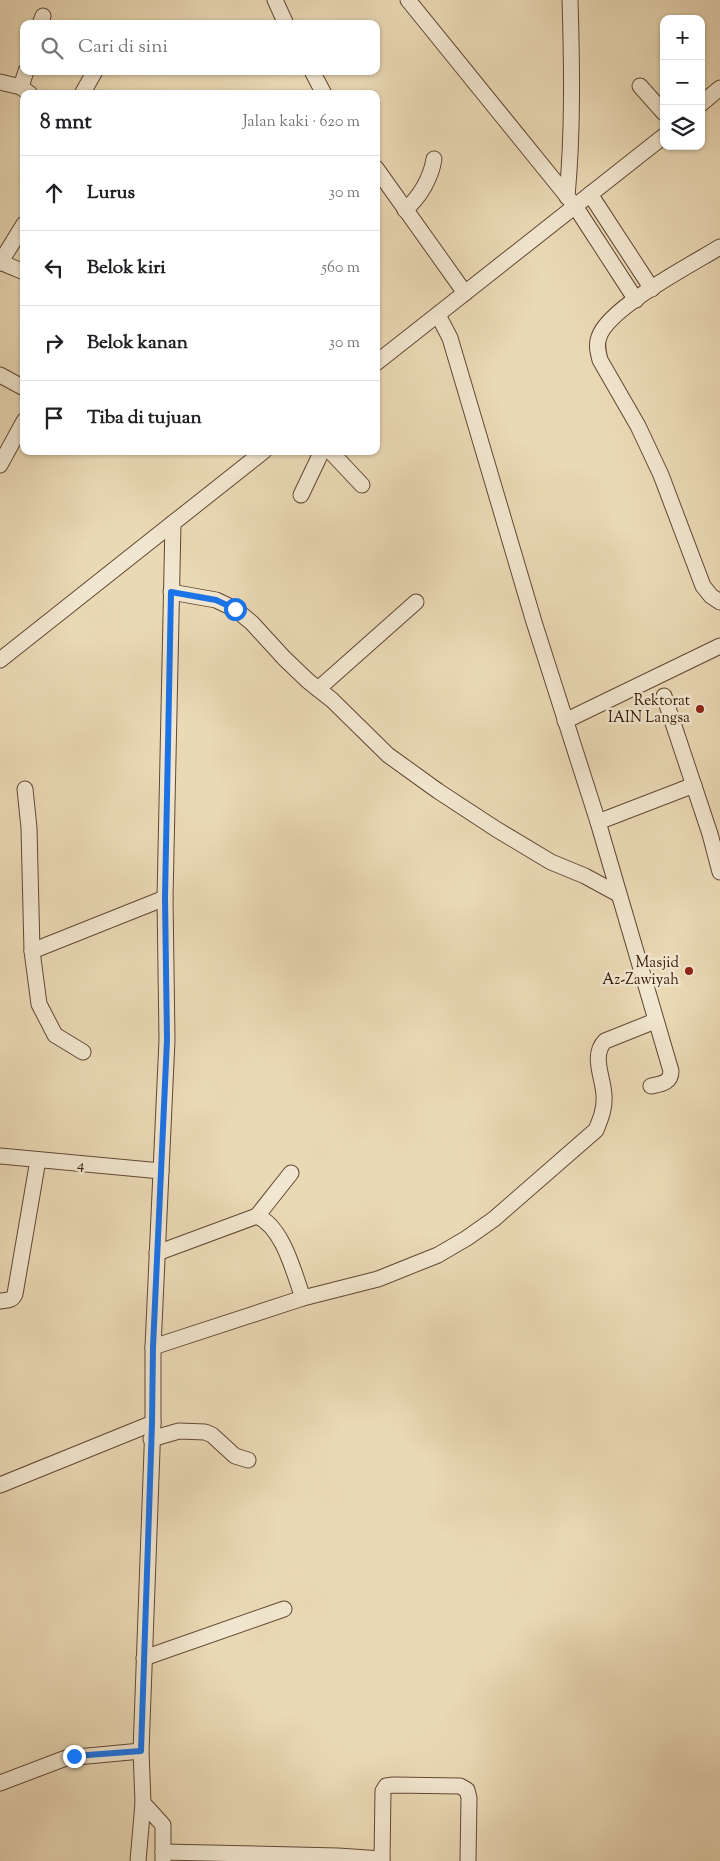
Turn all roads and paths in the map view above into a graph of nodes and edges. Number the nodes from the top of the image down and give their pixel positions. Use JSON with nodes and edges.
{"nodes":[{"id":1,"x":275,"y":0,"type":"edge"},
{"id":2,"x":408,"y":0,"type":"edge"},
{"id":3,"x":570,"y":0,"type":"edge"},
{"id":4,"x":284,"y":20,"type":"edge"},
{"id":5,"x":26,"y":75,"type":"edge"},
{"id":6,"x":93,"y":75,"type":"edge"},
{"id":7,"x":314,"y":75,"type":"edge"},
{"id":8,"x":0,"y":82,"type":"edge"},
{"id":9,"x":640,"y":86,"type":"dead end"},
{"id":10,"x":720,"y":88,"type":"edge"},
{"id":11,"x":25,"y":90,"type":"edge"},
{"id":12,"x":84,"y":90,"type":"edge"},
{"id":13,"x":322,"y":90,"type":"edge"},
{"id":14,"x":705,"y":101,"type":"edge"},
{"id":15,"x":660,"y":108,"type":"edge"},
{"id":16,"x":660,"y":139,"type":"edge"},
{"id":17,"x":434,"y":160,"type":"dead end"},
{"id":18,"x":380,"y":174,"type":"edge"},
{"id":19,"x":590,"y":194,"type":"junction"},
{"id":20,"x":571,"y":201,"type":"junction"},
{"id":21,"x":405,"y":210,"type":"junction"},
{"id":22,"x":20,"y":230,"type":"edge"},
{"id":23,"x":720,"y":247,"type":"edge"},
{"id":24,"x":0,"y":262,"type":"edge"},
{"id":25,"x":20,"y":270,"type":"edge"},
{"id":26,"x":652,"y":289,"type":"junction"},
{"id":27,"x":465,"y":293,"type":"junction"},
{"id":28,"x":636,"y":300,"type":"junction"},
{"id":29,"x":438,"y":315,"type":"junction"},
{"id":30,"x":380,"y":360,"type":"edge"},
{"id":31,"x":0,"y":375,"type":"edge"},
{"id":32,"x":20,"y":386,"type":"edge"},
{"id":33,"x":20,"y":428,"type":"edge"},
{"id":34,"x":259,"y":455,"type":"edge"},
{"id":35,"x":320,"y":455,"type":"edge"},
{"id":36,"x":334,"y":455,"type":"edge"},
{"id":37,"x":1,"y":462,"type":"edge"},
{"id":38,"x":362,"y":485,"type":"dead end"},
{"id":39,"x":301,"y":495,"type":"dead end"},
{"id":40,"x":173,"y":523,"type":"junction"},
{"id":41,"x":171,"y":592,"type":"junction"},
{"id":42,"x":416,"y":602,"type":"dead end"},
{"id":43,"x":720,"y":602,"type":"edge"},
{"id":44,"x":720,"y":646,"type":"edge"},
{"id":45,"x":0,"y":659,"type":"edge"},
{"id":46,"x":318,"y":689,"type":"junction"},
{"id":47,"x":664,"y":696,"type":"dead end"},
{"id":48,"x":565,"y":721,"type":"junction"},
{"id":49,"x":694,"y":785,"type":"junction"},
{"id":50,"x":25,"y":789,"type":"dead end"},
{"id":51,"x":598,"y":822,"type":"junction"},
{"id":52,"x":715,"y":833,"type":"edge"},
{"id":53,"x":720,"y":872,"type":"edge"},
{"id":54,"x":618,"y":894,"type":"junction"},
{"id":55,"x":165,"y":898,"type":"junction"},
{"id":56,"x":32,"y":951,"type":"junction"},
{"id":57,"x":655,"y":1021,"type":"junction"},
{"id":58,"x":83,"y":1052,"type":"dead end"},
{"id":59,"x":651,"y":1086,"type":"dead end"},
{"id":60,"x":0,"y":1156,"type":"edge"},
{"id":61,"x":38,"y":1160,"type":"junction"},
{"id":62,"x":161,"y":1171,"type":"junction"},
{"id":63,"x":291,"y":1173,"type":"dead end"},
{"id":64,"x":257,"y":1216,"type":"junction"},
{"id":65,"x":158,"y":1253,"type":"junction"},
{"id":66,"x":303,"y":1298,"type":"junction"},
{"id":67,"x":0,"y":1301,"type":"edge"},
{"id":68,"x":153,"y":1347,"type":"junction"},
{"id":69,"x":152,"y":1423,"type":"junction"},
{"id":70,"x":151,"y":1439,"type":"junction"},
{"id":71,"x":248,"y":1460,"type":"dead end"},
{"id":72,"x":0,"y":1485,"type":"edge"},
{"id":73,"x":284,"y":1609,"type":"dead end"},
{"id":74,"x":144,"y":1658,"type":"junction"},
{"id":75,"x":141,"y":1751,"type":"junction"},
{"id":76,"x":0,"y":1783,"type":"edge"},
{"id":77,"x":143,"y":1803,"type":"junction"},
{"id":78,"x":163,"y":1856,"type":"edge"},
{"id":79,"x":280,"y":1858,"type":"edge"},
{"id":80,"x":382,"y":1860,"type":"edge"},
{"id":81,"x":138,"y":1861,"type":"edge"},
{"id":82,"x":468,"y":1861,"type":"edge"}],
"edges":[{"from":1,"to":4,"type":"street"},
{"from":2,"to":20,"type":"street"},
{"from":3,"to":20,"type":"street"},
{"from":5,"to":11,"type":"street"},
{"from":6,"to":12,"type":"street"},
{"from":7,"to":13,"type":"street"},
{"from":8,"to":11,"type":"street"},
{"from":9,"to":15,"type":"street"},
{"from":10,"to":14,"type":"street"},
{"from":16,"to":19,"type":"street"},
{"from":17,"to":21,"type":"street"},
{"from":18,"to":21,"type":"street"},
{"from":19,"to":20,"type":"street"},
{"from":19,"to":26,"type":"street"},
{"from":20,"to":27,"type":"street"},
{"from":20,"to":28,"type":"street"},
{"from":21,"to":27,"type":"street"},
{"from":22,"to":24,"type":"street"},
{"from":23,"to":26,"type":"street"},
{"from":24,"to":25,"type":"street"},
{"from":26,"to":28,"type":"street"},
{"from":27,"to":29,"type":"street"},
{"from":28,"to":43,"type":"street"},
{"from":29,"to":30,"type":"street"},
{"from":29,"to":48,"type":"street"},
{"from":31,"to":32,"type":"street"},
{"from":33,"to":37,"type":"street"},
{"from":34,"to":40,"type":"street"},
{"from":35,"to":39,"type":"street"},
{"from":36,"to":38,"type":"street"},
{"from":40,"to":41,"type":"street"},
{"from":40,"to":45,"type":"street"},
{"from":41,"to":46,"type":"street"},
{"from":41,"to":55,"type":"street"},
{"from":42,"to":46,"type":"street"},
{"from":44,"to":48,"type":"street"},
{"from":46,"to":54,"type":"street"},
{"from":47,"to":49,"type":"street"},
{"from":48,"to":51,"type":"street"},
{"from":49,"to":51,"type":"street"},
{"from":49,"to":52,"type":"street"},
{"from":50,"to":56,"type":"street"},
{"from":51,"to":54,"type":"street"},
{"from":52,"to":53,"type":"street"},
{"from":54,"to":57,"type":"street"},
{"from":55,"to":56,"type":"street"},
{"from":55,"to":62,"type":"street"},
{"from":56,"to":58,"type":"street"},
{"from":57,"to":59,"type":"street"},
{"from":57,"to":66,"type":"street"},
{"from":60,"to":61,"type":"street","name":"4"},
{"from":61,"to":62,"type":"street","name":"4"},
{"from":61,"to":67,"type":"street"},
{"from":62,"to":65,"type":"street"},
{"from":63,"to":64,"type":"street"},
{"from":64,"to":65,"type":"street"},
{"from":64,"to":66,"type":"street"},
{"from":65,"to":68,"type":"street"},
{"from":66,"to":68,"type":"street"},
{"from":68,"to":69,"type":"street"},
{"from":69,"to":70,"type":"street"},
{"from":69,"to":72,"type":"street"},
{"from":70,"to":71,"type":"street"},
{"from":70,"to":74,"type":"street"},
{"from":73,"to":74,"type":"street"},
{"from":74,"to":75,"type":"street"},
{"from":75,"to":76,"type":"street"},
{"from":75,"to":77,"type":"street"},
{"from":77,"to":78,"type":"street"},
{"from":77,"to":81,"type":"street"},
{"from":78,"to":79,"type":"street"},
{"from":79,"to":80,"type":"street"},
{"from":80,"to":82,"type":"street"}]}
